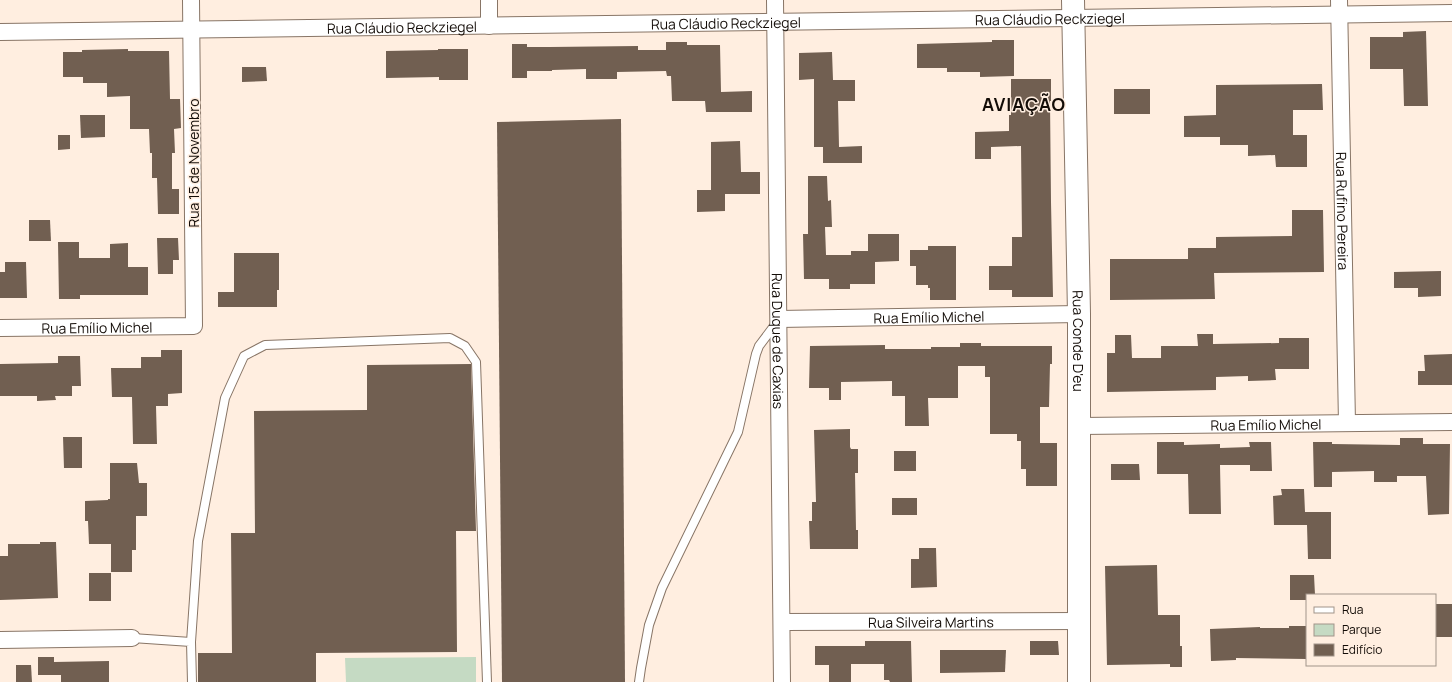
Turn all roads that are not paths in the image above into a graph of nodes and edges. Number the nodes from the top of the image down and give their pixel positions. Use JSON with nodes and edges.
{"nodes":[{"id":1,"x":191,"y":0,"type":"edge"},
{"id":2,"x":489,"y":0,"type":"edge"},
{"id":3,"x":775,"y":0,"type":"edge"},
{"id":4,"x":1339,"y":7,"type":"edge"},
{"id":5,"x":1073,"y":9,"type":"edge"},
{"id":6,"x":1452,"y":13,"type":"edge"},
{"id":7,"x":775,"y":21,"type":"junction"},
{"id":8,"x":489,"y":26,"type":"junction"},
{"id":9,"x":192,"y":30,"type":"junction"},
{"id":10,"x":0,"y":32,"type":"edge"},
{"id":11,"x":1079,"y":314,"type":"junction"},
{"id":12,"x":779,"y":319,"type":"junction"},
{"id":13,"x":194,"y":326,"type":"joint"},
{"id":14,"x":0,"y":328,"type":"edge"},
{"id":15,"x":1452,"y":422,"type":"edge"},
{"id":16,"x":1347,"y":423,"type":"junction"},
{"id":17,"x":1080,"y":426,"type":"junction"},
{"id":18,"x":1080,"y":621,"type":"junction"},
{"id":19,"x":782,"y":622,"type":"junction"},
{"id":20,"x":132,"y":638,"type":"joint"},
{"id":21,"x":0,"y":640,"type":"edge"},
{"id":22,"x":191,"y":642,"type":"junction"},
{"id":23,"x":192,"y":682,"type":"edge"},
{"id":24,"x":487,"y":682,"type":"edge"},
{"id":25,"x":639,"y":682,"type":"edge"},
{"id":26,"x":782,"y":682,"type":"edge"},
{"id":27,"x":1079,"y":682,"type":"edge"}],
"edges":[{"from":1,"to":9,"type":"street","name":"Rua 15 de Novembro"},
{"from":2,"to":8,"type":"street"},
{"from":3,"to":7,"type":"street","name":"Rua Duque de Caxias"},
{"from":4,"to":5,"type":"street","name":"Rua Cláudio Reckziegel"},
{"from":4,"to":6,"type":"street","name":"Rua Cláudio Reckziegel"},
{"from":4,"to":16,"type":"street","name":"Rua Rufino Pereira"},
{"from":5,"to":7,"type":"street","name":"Rua Cláudio Reckziegel"},
{"from":5,"to":11,"type":"street","name":"Rua Conde D'eu"},
{"from":7,"to":8,"type":"street","name":"Rua Cláudio Reckziegel"},
{"from":7,"to":12,"type":"street","name":"Rua Duque de Caxias"},
{"from":8,"to":9,"type":"street","name":"Rua Cláudio Reckziegel"},
{"from":9,"to":10,"type":"street","name":"Rua Cláudio Reckziegel"},
{"from":9,"to":13,"type":"street","name":"Rua 15 de Novembro"},
{"from":11,"to":12,"type":"street","name":"Rua Emílio Michel"},
{"from":11,"to":17,"type":"street","name":"Rua Conde D'eu"},
{"from":12,"to":19,"type":"street","name":"Rua Duque de Caxias"},
{"from":12,"to":25,"type":"lane"},
{"from":13,"to":14,"type":"street","name":"Rua Emílio Michel"},
{"from":15,"to":16,"type":"street","name":"Rua Emílio Michel"},
{"from":16,"to":17,"type":"street","name":"Rua Emílio Michel"},
{"from":17,"to":18,"type":"street","name":"Rua Conde D'eu"},
{"from":18,"to":19,"type":"street","name":"Rua Silveira Martins"},
{"from":18,"to":27,"type":"street","name":"Rua Conde D'eu"},
{"from":19,"to":26,"type":"street","name":"Rua Duque de Caxias"},
{"from":20,"to":21,"type":"street"},
{"from":20,"to":22,"type":"lane"},
{"from":22,"to":23,"type":"lane"},
{"from":22,"to":24,"type":"lane"}]}
